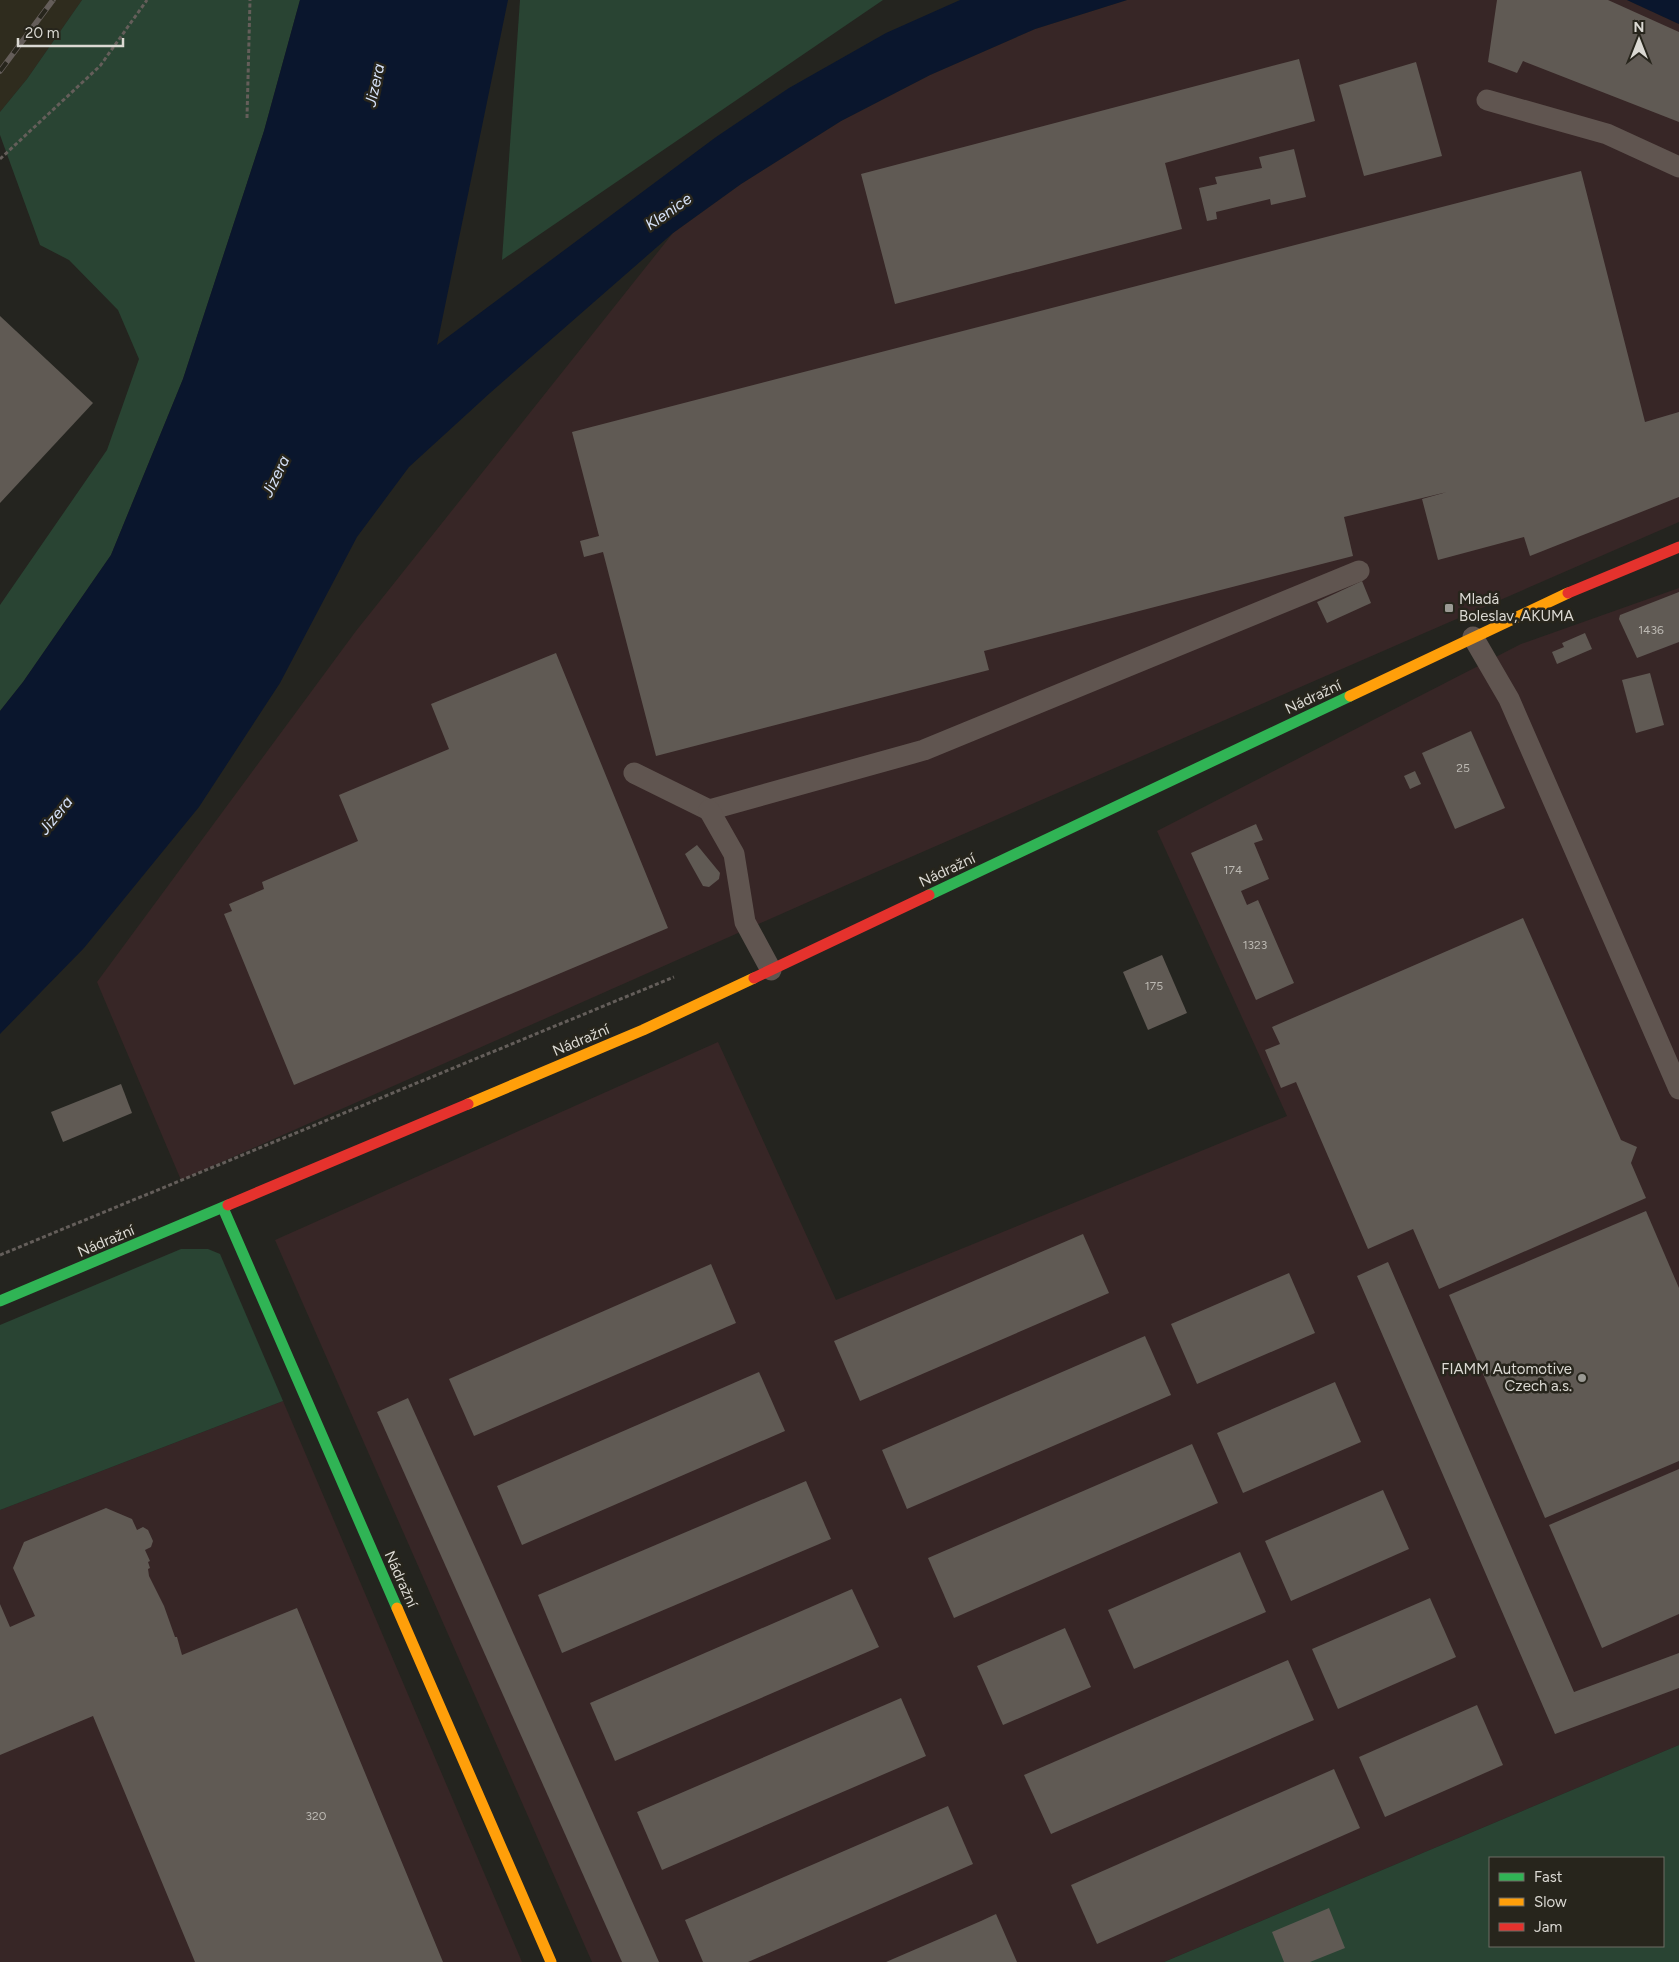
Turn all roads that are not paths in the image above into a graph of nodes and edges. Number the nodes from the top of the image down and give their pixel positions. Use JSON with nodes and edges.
{"nodes":[{"id":1,"x":1487,"y":100,"type":"dead end"},
{"id":2,"x":1679,"y":167,"type":"edge"},
{"id":3,"x":1679,"y":547,"type":"edge"},
{"id":4,"x":1359,"y":570,"type":"dead end"},
{"id":5,"x":1473,"y":637,"type":"junction"},
{"id":6,"x":634,"y":773,"type":"dead end"},
{"id":7,"x":709,"y":810,"type":"junction"},
{"id":8,"x":772,"y":970,"type":"junction"},
{"id":9,"x":1679,"y":1089,"type":"edge"},
{"id":10,"x":223,"y":1208,"type":"junction"},
{"id":11,"x":0,"y":1301,"type":"edge"},
{"id":12,"x":551,"y":1962,"type":"edge"}],
"edges":[{"from":1,"to":2,"type":"lane"},
{"from":3,"to":5,"type":"street","name":"Nádražní"},
{"from":4,"to":7,"type":"lane"},
{"from":5,"to":8,"type":"street","name":"Nádražní"},
{"from":5,"to":9,"type":"lane"},
{"from":6,"to":7,"type":"lane"},
{"from":7,"to":8,"type":"lane"},
{"from":8,"to":10,"type":"street","name":"Nádražní"},
{"from":10,"to":11,"type":"street","name":"Nádražní"},
{"from":10,"to":12,"type":"street","name":"Nádražní"}]}
